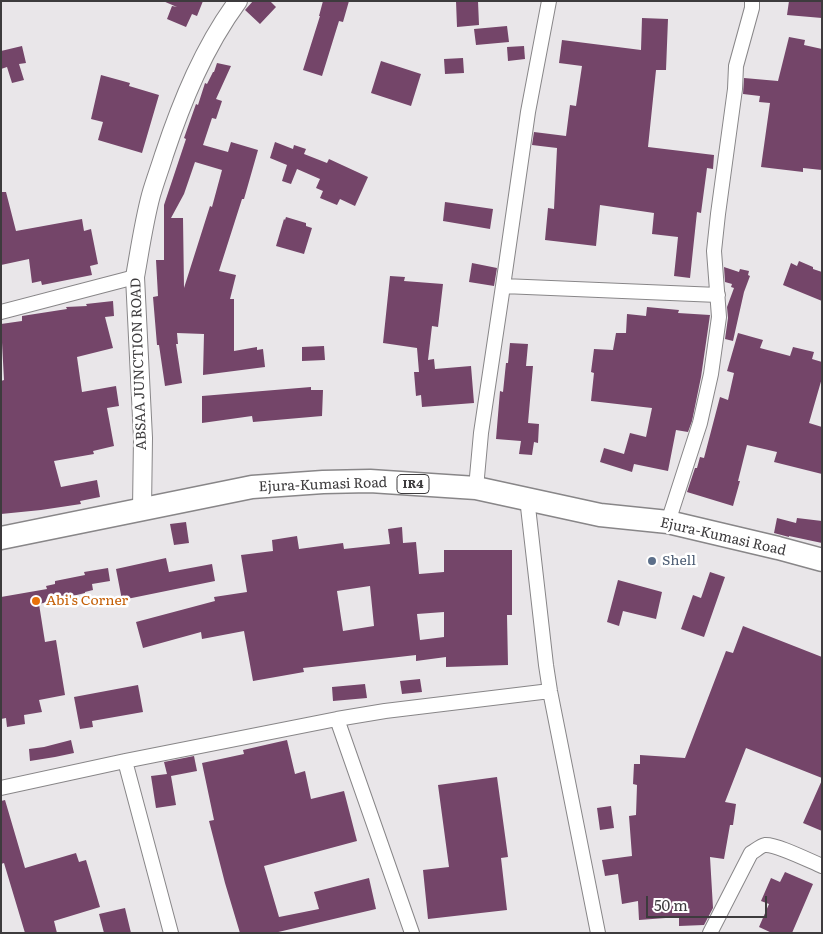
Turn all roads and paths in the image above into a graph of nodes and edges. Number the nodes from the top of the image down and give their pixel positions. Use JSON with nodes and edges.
{"nodes":[{"id":1,"x":238,"y":1,"type":"edge"},
{"id":2,"x":549,"y":1,"type":"edge"},
{"id":3,"x":752,"y":1,"type":"edge"},
{"id":4,"x":135,"y":277,"type":"junction"},
{"id":5,"x":503,"y":286,"type":"junction"},
{"id":6,"x":718,"y":295,"type":"junction"},
{"id":7,"x":1,"y":312,"type":"edge"},
{"id":8,"x":476,"y":488,"type":"junction"},
{"id":9,"x":527,"y":498,"type":"junction"},
{"id":10,"x":142,"y":509,"type":"junction"},
{"id":11,"x":668,"y":522,"type":"junction"},
{"id":12,"x":1,"y":538,"type":"edge"},
{"id":13,"x":822,"y":560,"type":"edge"},
{"id":14,"x":550,"y":691,"type":"junction"},
{"id":15,"x":337,"y":719,"type":"junction"},
{"id":16,"x":124,"y":761,"type":"junction"},
{"id":17,"x":1,"y":788,"type":"edge"},
{"id":18,"x":822,"y":866,"type":"edge"},
{"id":19,"x":171,"y":933,"type":"edge"},
{"id":20,"x":412,"y":933,"type":"edge"},
{"id":21,"x":598,"y":933,"type":"edge"},
{"id":22,"x":710,"y":933,"type":"edge"}],
"edges":[{"from":1,"to":4,"type":"street","name":"ABSAA JUNCTION ROAD"},
{"from":2,"to":5,"type":"street"},
{"from":3,"to":6,"type":"street"},
{"from":4,"to":7,"type":"street"},
{"from":4,"to":10,"type":"street","name":"ABSAA JUNCTION ROAD"},
{"from":5,"to":6,"type":"street"},
{"from":5,"to":8,"type":"street"},
{"from":6,"to":11,"type":"street"},
{"from":8,"to":9,"type":"main road","name":"Ejura-Kumasi Road","number":"IR4"},
{"from":8,"to":10,"type":"main road","name":"Ejura-Kumasi Road","number":"IR4"},
{"from":9,"to":11,"type":"main road","name":"Ejura-Kumasi Road","number":"IR4"},
{"from":9,"to":14,"type":"street"},
{"from":10,"to":12,"type":"main road","name":"Ejura-Kumasi Road","number":"IR4"},
{"from":11,"to":13,"type":"main road","name":"Ejura-Kumasi Road","number":"IR4"},
{"from":14,"to":15,"type":"street"},
{"from":14,"to":21,"type":"street"},
{"from":15,"to":16,"type":"street"},
{"from":15,"to":20,"type":"street"},
{"from":16,"to":17,"type":"street"},
{"from":16,"to":19,"type":"street"},
{"from":18,"to":22,"type":"street"}]}
